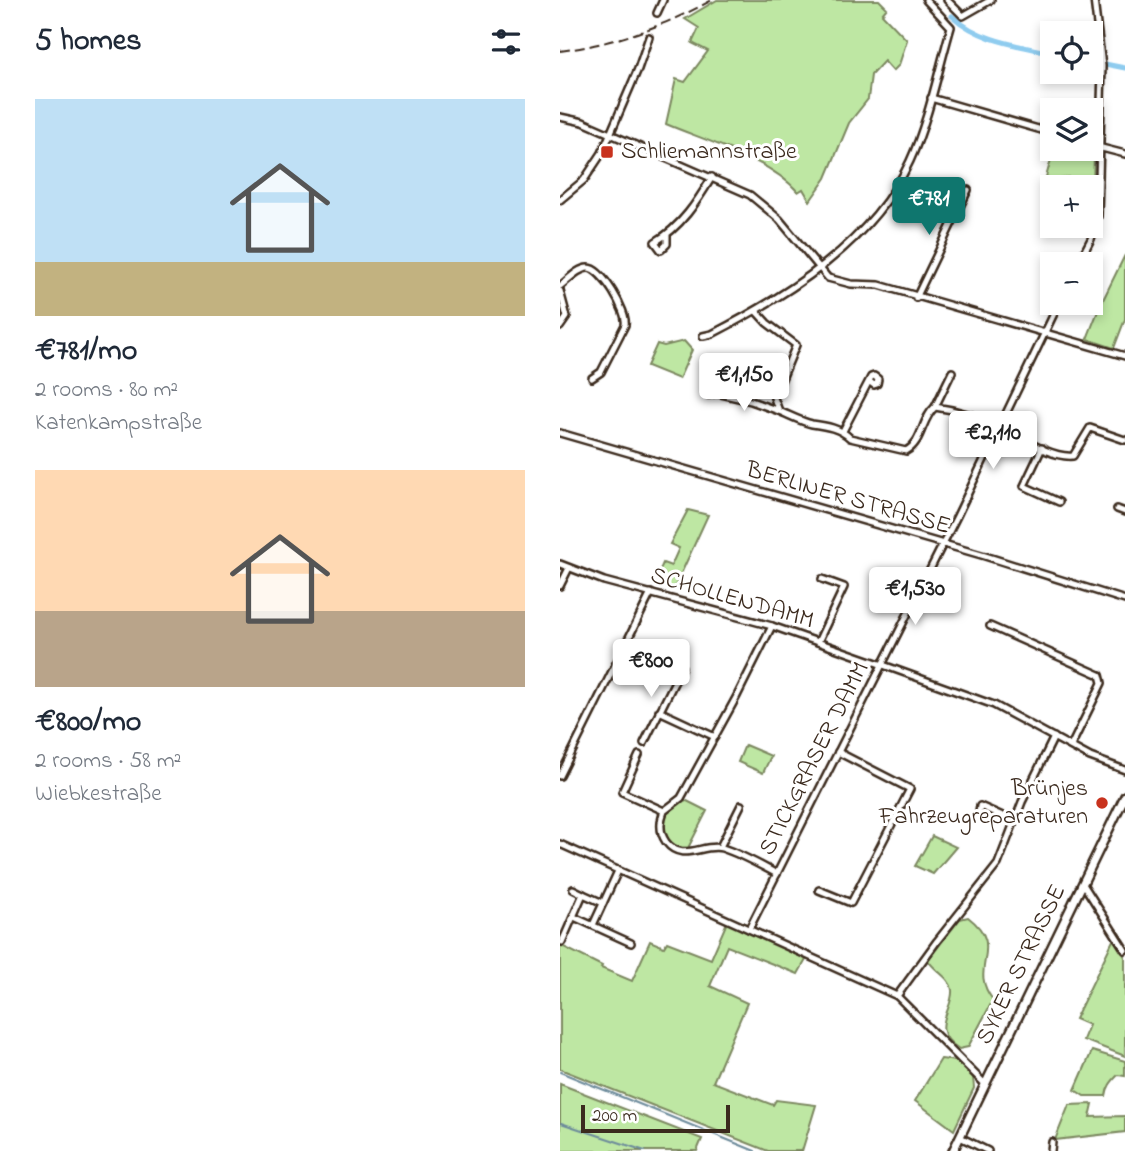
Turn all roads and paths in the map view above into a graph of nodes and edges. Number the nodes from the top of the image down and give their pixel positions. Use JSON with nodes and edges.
{"nodes":[{"id":1,"x":663,"y":0,"type":"edge"},
{"id":2,"x":926,"y":0,"type":"edge"},
{"id":3,"x":947,"y":0,"type":"edge"},
{"id":4,"x":991,"y":0,"type":"edge"},
{"id":5,"x":1094,"y":0,"type":"edge"},
{"id":6,"x":657,"y":13,"type":"dead end"},
{"id":7,"x":649,"y":37,"type":"dead end"},
{"id":8,"x":931,"y":98,"type":"junction"},
{"id":9,"x":1102,"y":98,"type":"edge"},
{"id":10,"x":560,"y":117,"type":"edge"},
{"id":11,"x":1040,"y":130,"type":"edge"},
{"id":12,"x":611,"y":134,"type":"junction"},
{"id":13,"x":1103,"y":148,"type":"edge"},
{"id":14,"x":1125,"y":154,"type":"edge"},
{"id":15,"x":1100,"y":161,"type":"edge"},
{"id":16,"x":712,"y":177,"type":"junction"},
{"id":17,"x":968,"y":190,"type":"dead end"},
{"id":18,"x":560,"y":200,"type":"edge"},
{"id":19,"x":667,"y":235,"type":"dead end"},
{"id":20,"x":1084,"y":252,"type":"edge"},
{"id":21,"x":819,"y":268,"type":"junction"},
{"id":22,"x":560,"y":289,"type":"edge"},
{"id":23,"x":916,"y":298,"type":"junction"},
{"id":24,"x":756,"y":311,"type":"junction"},
{"id":25,"x":1053,"y":315,"type":"edge"},
{"id":26,"x":560,"y":327,"type":"edge"},
{"id":27,"x":1045,"y":332,"type":"junction"},
{"id":28,"x":703,"y":336,"type":"dead end"},
{"id":29,"x":1125,"y":356,"type":"edge"},
{"id":30,"x":952,"y":372,"type":"dead end"},
{"id":31,"x":592,"y":378,"type":"dead end"},
{"id":32,"x":870,"y":382,"type":"dead end"},
{"id":33,"x":716,"y":393,"type":"dead end"},
{"id":34,"x":774,"y":398,"type":"junction"},
{"id":35,"x":763,"y":407,"type":"junction"},
{"id":36,"x":935,"y":407,"type":"junction"},
{"id":37,"x":779,"y":411,"type":"junction"},
{"id":38,"x":1000,"y":427,"type":"junction"},
{"id":39,"x":843,"y":431,"type":"junction"},
{"id":40,"x":560,"y":433,"type":"edge"},
{"id":41,"x":1125,"y":440,"type":"edge"},
{"id":42,"x":1042,"y":448,"type":"junction"},
{"id":43,"x":1059,"y":502,"type":"dead end"},
{"id":44,"x":1117,"y":509,"type":"dead end"},
{"id":45,"x":1125,"y":512,"type":"edge"},
{"id":46,"x":943,"y":544,"type":"junction"},
{"id":47,"x":560,"y":564,"type":"edge"},
{"id":48,"x":569,"y":568,"type":"junction"},
{"id":49,"x":822,"y":579,"type":"dead end"},
{"id":50,"x":560,"y":586,"type":"edge"},
{"id":51,"x":1125,"y":590,"type":"edge"},
{"id":52,"x":651,"y":593,"type":"junction"},
{"id":53,"x":1123,"y":600,"type":"edge"},
{"id":54,"x":772,"y":626,"type":"junction"},
{"id":55,"x":990,"y":626,"type":"dead end"},
{"id":56,"x":818,"y":642,"type":"junction"},
{"id":57,"x":883,"y":665,"type":"junction"},
{"id":58,"x":682,"y":667,"type":"dead end"},
{"id":59,"x":659,"y":711,"type":"junction"},
{"id":60,"x":715,"y":737,"type":"junction"},
{"id":61,"x":1054,"y":737,"type":"junction"},
{"id":62,"x":644,"y":743,"type":"dead end"},
{"id":63,"x":1070,"y":746,"type":"junction"},
{"id":64,"x":838,"y":752,"type":"junction"},
{"id":65,"x":639,"y":755,"type":"dead end"},
{"id":66,"x":1125,"y":770,"type":"edge"},
{"id":67,"x":560,"y":776,"type":"edge"},
{"id":68,"x":1125,"y":796,"type":"edge"},
{"id":69,"x":741,"y":805,"type":"dead end"},
{"id":70,"x":664,"y":811,"type":"junction"},
{"id":71,"x":979,"y":812,"type":"dead end"},
{"id":72,"x":1014,"y":821,"type":"junction"},
{"id":73,"x":560,"y":844,"type":"edge"},
{"id":74,"x":720,"y":847,"type":"junction"},
{"id":75,"x":618,"y":871,"type":"junction"},
{"id":76,"x":777,"y":874,"type":"junction"},
{"id":77,"x":1083,"y":884,"type":"junction"},
{"id":78,"x":573,"y":889,"type":"dead end"},
{"id":79,"x":819,"y":890,"type":"dead end"},
{"id":80,"x":583,"y":894,"type":"junction"},
{"id":81,"x":603,"y":903,"type":"junction"},
{"id":82,"x":574,"y":917,"type":"junction"},
{"id":83,"x":593,"y":925,"type":"junction"},
{"id":84,"x":749,"y":929,"type":"junction"},
{"id":85,"x":562,"y":942,"type":"dead end"},
{"id":86,"x":631,"y":943,"type":"dead end"},
{"id":87,"x":1125,"y":950,"type":"edge"},
{"id":88,"x":897,"y":996,"type":"junction"},
{"id":89,"x":985,"y":1084,"type":"junction"},
{"id":90,"x":960,"y":1137,"type":"junction"},
{"id":91,"x":1052,"y":1142,"type":"dead end"},
{"id":92,"x":953,"y":1151,"type":"edge"},
{"id":93,"x":988,"y":1151,"type":"edge"},
{"id":94,"x":1051,"y":1151,"type":"edge"}],
"edges":[{"from":1,"to":6,"type":"street"},
{"from":2,"to":8,"type":"street"},
{"from":3,"to":4,"type":"street"},
{"from":5,"to":9,"type":"street"},
{"from":7,"to":12,"type":"street"},
{"from":8,"to":11,"type":"street"},
{"from":8,"to":21,"type":"street"},
{"from":10,"to":12,"type":"street"},
{"from":12,"to":16,"type":"street"},
{"from":12,"to":18,"type":"street"},
{"from":13,"to":14,"type":"street"},
{"from":15,"to":20,"type":"street"},
{"from":16,"to":19,"type":"street"},
{"from":16,"to":21,"type":"street"},
{"from":17,"to":23,"type":"street"},
{"from":21,"to":23,"type":"street"},
{"from":21,"to":24,"type":"street"},
{"from":22,"to":26,"type":"street"},
{"from":22,"to":31,"type":"street"},
{"from":23,"to":27,"type":"street"},
{"from":24,"to":28,"type":"street"},
{"from":24,"to":34,"type":"street"},
{"from":25,"to":27,"type":"street","name":"STICKGRASER DAMM"},
{"from":27,"to":29,"type":"street"},
{"from":27,"to":38,"type":"street","name":"STICKGRASER DAMM"},
{"from":30,"to":36,"type":"street"},
{"from":32,"to":39,"type":"street"},
{"from":33,"to":35,"type":"street"},
{"from":34,"to":35,"type":"street"},
{"from":34,"to":37,"type":"street"},
{"from":35,"to":37,"type":"street"},
{"from":36,"to":38,"type":"street"},
{"from":36,"to":39,"type":"street"},
{"from":37,"to":39,"type":"street"},
{"from":38,"to":42,"type":"street"},
{"from":38,"to":46,"type":"street","name":"STICKGRASER DAMM"},
{"from":40,"to":46,"type":"street","name":"BERLINER STRASSE"},
{"from":41,"to":42,"type":"street"},
{"from":42,"to":43,"type":"street"},
{"from":44,"to":45,"type":"street"},
{"from":46,"to":53,"type":"street","name":"BERLINER STRASSE"},
{"from":46,"to":57,"type":"street","name":"STICKGRASER DAMM"},
{"from":47,"to":48,"type":"street","name":"SCHOLLENDAMM"},
{"from":48,"to":50,"type":"street"},
{"from":48,"to":52,"type":"street","name":"SCHOLLENDAMM"},
{"from":49,"to":56,"type":"street"},
{"from":51,"to":53,"type":"street"},
{"from":52,"to":54,"type":"street","name":"SCHOLLENDAMM"},
{"from":52,"to":67,"type":"street"},
{"from":54,"to":56,"type":"street","name":"SCHOLLENDAMM"},
{"from":54,"to":60,"type":"street"},
{"from":55,"to":63,"type":"street"},
{"from":56,"to":57,"type":"street","name":"SCHOLLENDAMM"},
{"from":57,"to":61,"type":"street","name":"SCHOLLENDAMM"},
{"from":57,"to":64,"type":"street","name":"STICKGRASER DAMM"},
{"from":58,"to":59,"type":"street"},
{"from":59,"to":60,"type":"street"},
{"from":59,"to":62,"type":"street"},
{"from":60,"to":70,"type":"street"},
{"from":61,"to":63,"type":"street","name":"SCHOLLENDAMM"},
{"from":61,"to":72,"type":"street"},
{"from":63,"to":66,"type":"street","name":"SCHOLLENDAMM"},
{"from":64,"to":76,"type":"street","name":"STICKGRASER DAMM"},
{"from":64,"to":79,"type":"street"},
{"from":65,"to":70,"type":"street"},
{"from":68,"to":77,"type":"main road","name":"SYKER STRASSE"},
{"from":69,"to":74,"type":"street"},
{"from":70,"to":74,"type":"street"},
{"from":71,"to":72,"type":"street"},
{"from":72,"to":88,"type":"street"},
{"from":73,"to":75,"type":"street"},
{"from":74,"to":76,"type":"street"},
{"from":75,"to":81,"type":"street"},
{"from":75,"to":84,"type":"street"},
{"from":76,"to":84,"type":"street","name":"STICKGRASER DAMM"},
{"from":77,"to":87,"type":"street"},
{"from":77,"to":89,"type":"main road","name":"SYKER STRASSE"},
{"from":78,"to":80,"type":"street"},
{"from":80,"to":81,"type":"street"},
{"from":80,"to":82,"type":"street"},
{"from":81,"to":83,"type":"street"},
{"from":82,"to":83,"type":"street"},
{"from":82,"to":85,"type":"street"},
{"from":83,"to":86,"type":"street"},
{"from":84,"to":88,"type":"street"},
{"from":88,"to":89,"type":"street"},
{"from":89,"to":90,"type":"main road","name":"SYKER STRASSE"},
{"from":90,"to":92,"type":"main road","name":"SYKER STRASSE"},
{"from":90,"to":93,"type":"street"},
{"from":91,"to":94,"type":"street"}]}
